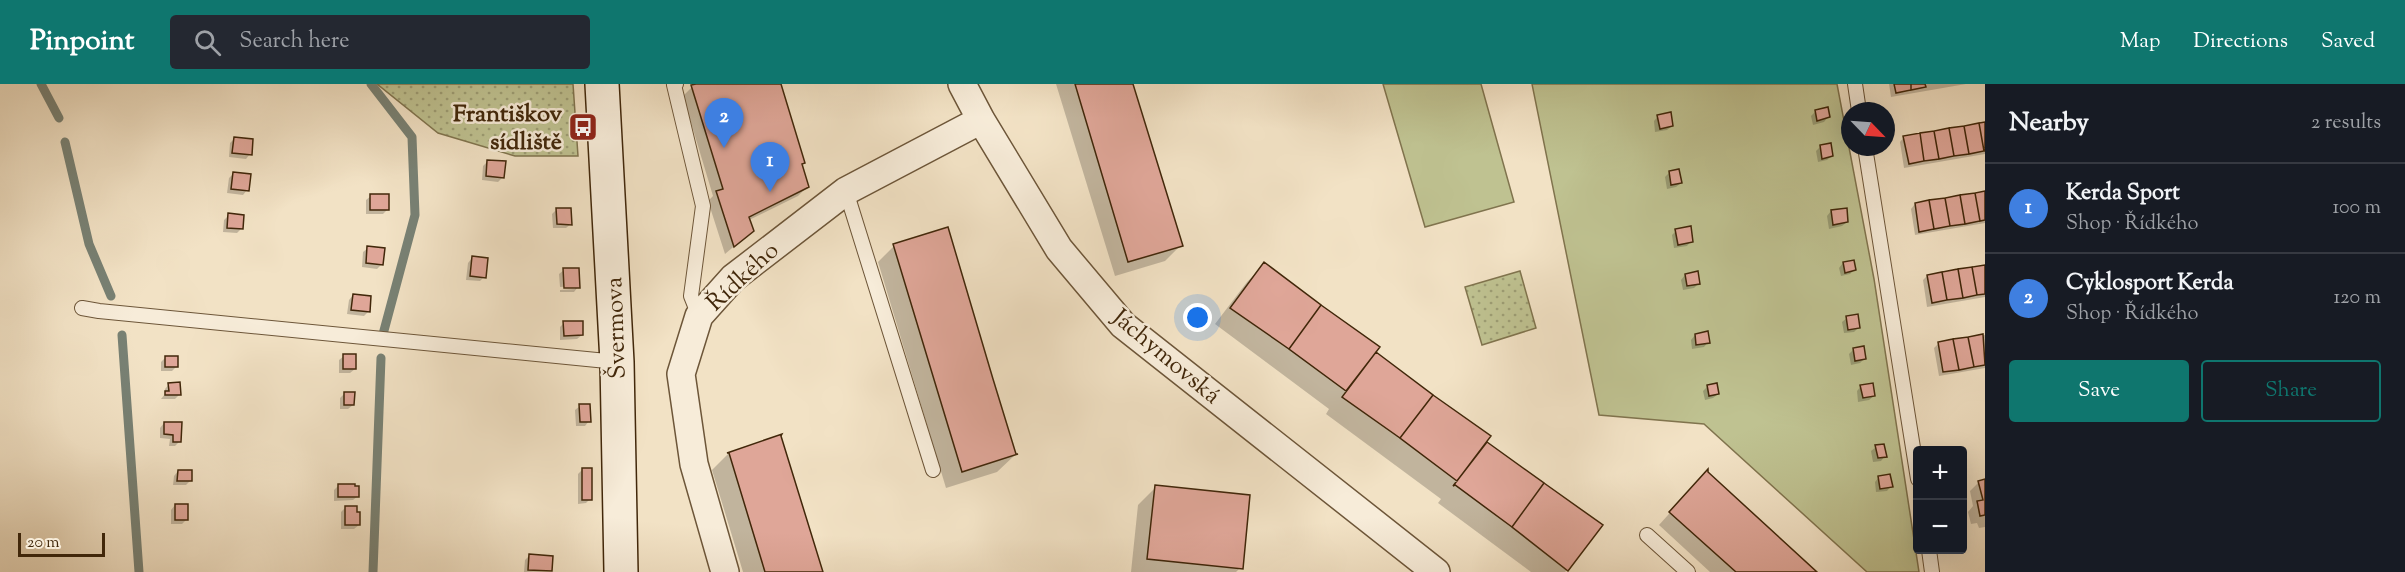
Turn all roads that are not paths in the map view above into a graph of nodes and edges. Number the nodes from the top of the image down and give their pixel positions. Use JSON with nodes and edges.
{"nodes":[{"id":1,"x":602,"y":84,"type":"edge"},
{"id":2,"x":676,"y":84,"type":"edge"},
{"id":3,"x":962,"y":84,"type":"edge"},
{"id":4,"x":1855,"y":84,"type":"edge"},
{"id":5,"x":1858,"y":102,"type":"edge"},
{"id":6,"x":981,"y":120,"type":"junction"},
{"id":7,"x":1866,"y":156,"type":"edge"},
{"id":8,"x":846,"y":191,"type":"junction"},
{"id":9,"x":82,"y":308,"type":"dead end"},
{"id":10,"x":699,"y":316,"type":"junction"},
{"id":11,"x":617,"y":362,"type":"junction"},
{"id":12,"x":1913,"y":453,"type":"edge"},
{"id":13,"x":933,"y":470,"type":"dead end"},
{"id":14,"x":1647,"y":535,"type":"dead end"},
{"id":15,"x":1930,"y":554,"type":"edge"},
{"id":16,"x":1681,"y":569,"type":"edge"},
{"id":17,"x":621,"y":572,"type":"edge"},
{"id":18,"x":725,"y":572,"type":"edge"},
{"id":19,"x":1436,"y":572,"type":"edge"},
{"id":20,"x":1932,"y":572,"type":"edge"}],
"edges":[{"from":1,"to":11,"type":"street","name":"Švermova"},
{"from":2,"to":10,"type":"lane"},
{"from":3,"to":6,"type":"street","name":"Jáchymovská"},
{"from":4,"to":5,"type":"lane"},
{"from":6,"to":8,"type":"street","name":"Řídkého"},
{"from":6,"to":19,"type":"street","name":"Jáchymovská"},
{"from":7,"to":12,"type":"lane"},
{"from":8,"to":10,"type":"street","name":"Řídkého"},
{"from":8,"to":13,"type":"lane"},
{"from":9,"to":11,"type":"lane"},
{"from":10,"to":18,"type":"street","name":"Řídkého"},
{"from":11,"to":17,"type":"street","name":"Švermova"},
{"from":14,"to":16,"type":"lane"},
{"from":15,"to":20,"type":"lane"}]}
